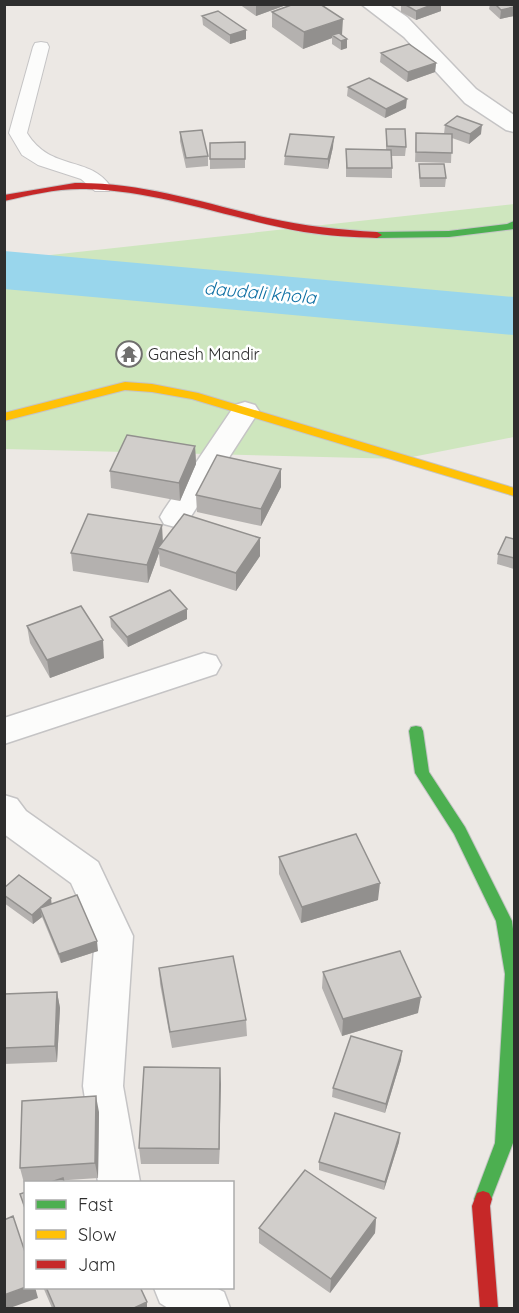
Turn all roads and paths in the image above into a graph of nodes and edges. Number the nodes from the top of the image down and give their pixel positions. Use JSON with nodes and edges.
{"nodes":[{"id":1,"x":371,"y":4,"type":"edge"},
{"id":2,"x":41,"y":47,"type":"dead end"},
{"id":3,"x":514,"y":125,"type":"edge"},
{"id":4,"x":102,"y":187,"type":"junction"},
{"id":5,"x":4,"y":198,"type":"edge"},
{"id":6,"x":514,"y":224,"type":"edge"},
{"id":7,"x":245,"y":411,"type":"junction"},
{"id":8,"x":4,"y":417,"type":"edge"},
{"id":9,"x":514,"y":492,"type":"edge"},
{"id":10,"x":175,"y":517,"type":"dead end"},
{"id":11,"x":204,"y":664,"type":"dead end"},
{"id":12,"x":4,"y":731,"type":"edge"},
{"id":13,"x":416,"y":731,"type":"dead end"},
{"id":14,"x":4,"y":809,"type":"edge"},
{"id":15,"x":119,"y":1181,"type":"edge"},
{"id":16,"x":179,"y":1289,"type":"edge"},
{"id":17,"x":208,"y":1308,"type":"edge"},
{"id":18,"x":489,"y":1308,"type":"edge"}],
"edges":[{"from":1,"to":3,"type":"street"},
{"from":2,"to":4,"type":"lane"},
{"from":4,"to":5,"type":"street"},
{"from":4,"to":6,"type":"street"},
{"from":7,"to":8,"type":"street"},
{"from":7,"to":9,"type":"street"},
{"from":7,"to":10,"type":"street"},
{"from":11,"to":12,"type":"street"},
{"from":13,"to":18,"type":"street"},
{"from":14,"to":15,"type":"street"},
{"from":16,"to":17,"type":"street"}]}
